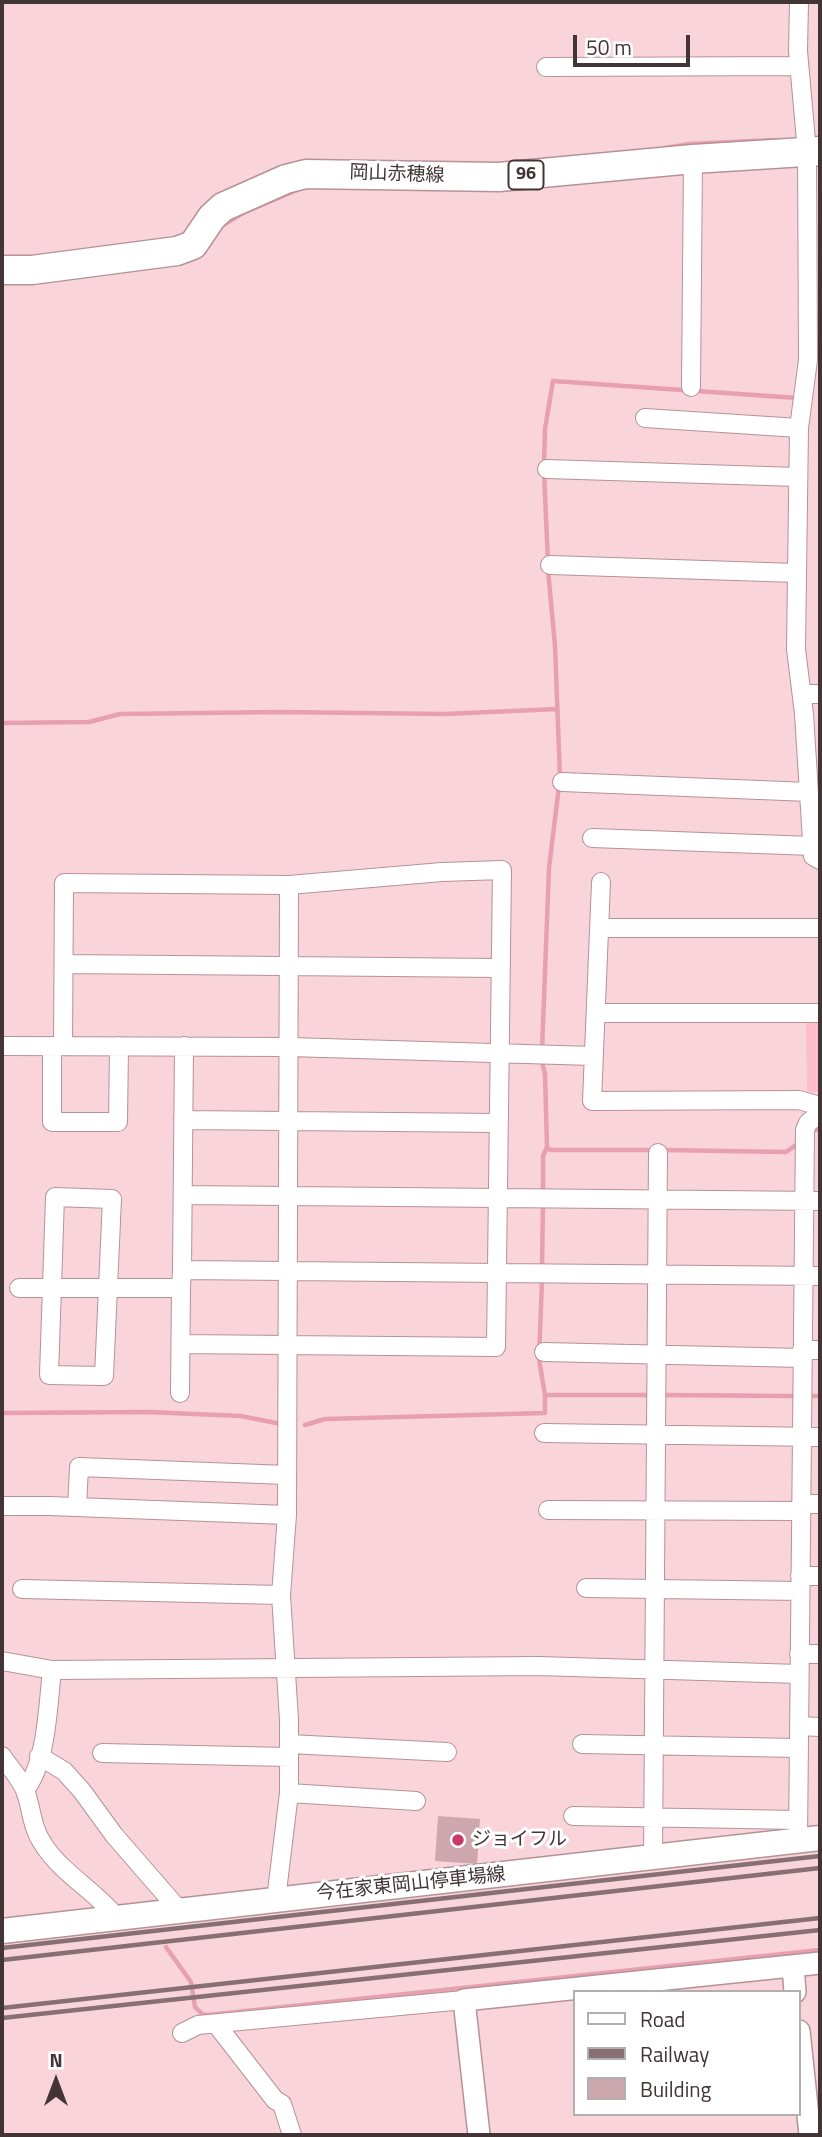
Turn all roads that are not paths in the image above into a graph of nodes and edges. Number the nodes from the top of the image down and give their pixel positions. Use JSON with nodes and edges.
{"nodes":[{"id":1,"x":799,"y":2,"type":"edge"},
{"id":2,"x":799,"y":66,"type":"junction"},
{"id":3,"x":546,"y":67,"type":"dead end"},
{"id":4,"x":814,"y":152,"type":"edge"},
{"id":5,"x":693,"y":159,"type":"junction"},
{"id":6,"x":2,"y":270,"type":"edge"},
{"id":7,"x":691,"y":387,"type":"dead end"},
{"id":8,"x":645,"y":418,"type":"dead end"},
{"id":9,"x":799,"y":428,"type":"junction"},
{"id":10,"x":547,"y":469,"type":"dead end"},
{"id":11,"x":798,"y":477,"type":"junction"},
{"id":12,"x":550,"y":565,"type":"dead end"},
{"id":13,"x":797,"y":573,"type":"junction"},
{"id":14,"x":811,"y":694,"type":"edge"},
{"id":15,"x":562,"y":782,"type":"dead end"},
{"id":16,"x":809,"y":792,"type":"junction"},
{"id":17,"x":592,"y":838,"type":"dead end"},
{"id":18,"x":817,"y":853,"type":"edge"},
{"id":19,"x":601,"y":882,"type":"dead end"},
{"id":20,"x":289,"y":885,"type":"junction"},
{"id":21,"x":600,"y":928,"type":"junction"},
{"id":22,"x":820,"y":928,"type":"edge"},
{"id":23,"x":64,"y":964,"type":"junction"},
{"id":24,"x":289,"y":965,"type":"junction"},
{"id":25,"x":500,"y":968,"type":"junction"},
{"id":26,"x":596,"y":1013,"type":"junction"},
{"id":27,"x":820,"y":1013,"type":"edge"},
{"id":28,"x":2,"y":1046,"type":"edge"},
{"id":29,"x":57,"y":1046,"type":"junction"},
{"id":30,"x":119,"y":1046,"type":"junction"},
{"id":31,"x":184,"y":1046,"type":"junction"},
{"id":32,"x":290,"y":1047,"type":"junction"},
{"id":33,"x":499,"y":1053,"type":"junction"},
{"id":34,"x":593,"y":1056,"type":"junction"},
{"id":35,"x":820,"y":1106,"type":"edge"},
{"id":36,"x":820,"y":1113,"type":"edge"},
{"id":37,"x":183,"y":1120,"type":"junction"},
{"id":38,"x":290,"y":1122,"type":"junction"},
{"id":39,"x":498,"y":1123,"type":"junction"},
{"id":40,"x":813,"y":1140,"type":"edge"},
{"id":41,"x":659,"y":1153,"type":"dead end"},
{"id":42,"x":183,"y":1195,"type":"junction"},
{"id":43,"x":289,"y":1196,"type":"junction"},
{"id":44,"x":497,"y":1197,"type":"junction"},
{"id":45,"x":658,"y":1198,"type":"junction"},
{"id":46,"x":812,"y":1201,"type":"edge"},
{"id":47,"x":289,"y":1272,"type":"junction"},
{"id":48,"x":497,"y":1273,"type":"junction"},
{"id":49,"x":658,"y":1275,"type":"junction"},
{"id":50,"x":812,"y":1276,"type":"edge"},
{"id":51,"x":182,"y":1279,"type":"junction"},
{"id":52,"x":19,"y":1288,"type":"dead end"},
{"id":53,"x":52,"y":1288,"type":"junction"},
{"id":54,"x":108,"y":1288,"type":"junction"},
{"id":55,"x":180,"y":1344,"type":"junction"},
{"id":56,"x":289,"y":1347,"type":"junction"},
{"id":57,"x":544,"y":1352,"type":"dead end"},
{"id":58,"x":808,"y":1352,"type":"edge"},
{"id":59,"x":657,"y":1354,"type":"junction"},
{"id":60,"x":180,"y":1393,"type":"dead end"},
{"id":61,"x":544,"y":1433,"type":"dead end"},
{"id":62,"x":656,"y":1436,"type":"junction"},
{"id":63,"x":802,"y":1437,"type":"junction"},
{"id":64,"x":820,"y":1437,"type":"edge"},
{"id":65,"x":288,"y":1475,"type":"junction"},
{"id":66,"x":820,"y":1504,"type":"edge"},
{"id":67,"x":2,"y":1506,"type":"edge"},
{"id":68,"x":78,"y":1507,"type":"junction"},
{"id":69,"x":801,"y":1508,"type":"junction"},
{"id":70,"x":548,"y":1510,"type":"dead end"},
{"id":71,"x":655,"y":1510,"type":"junction"},
{"id":72,"x":287,"y":1515,"type":"junction"},
{"id":73,"x":820,"y":1576,"type":"edge"},
{"id":74,"x":800,"y":1583,"type":"junction"},
{"id":75,"x":586,"y":1588,"type":"dead end"},
{"id":76,"x":22,"y":1589,"type":"dead end"},
{"id":77,"x":654,"y":1590,"type":"junction"},
{"id":78,"x":281,"y":1595,"type":"junction"},
{"id":79,"x":799,"y":1654,"type":"junction"},
{"id":80,"x":820,"y":1654,"type":"edge"},
{"id":81,"x":2,"y":1661,"type":"edge"},
{"id":82,"x":286,"y":1669,"type":"junction"},
{"id":83,"x":653,"y":1669,"type":"junction"},
{"id":84,"x":52,"y":1670,"type":"junction"},
{"id":85,"x":799,"y":1674,"type":"junction"},
{"id":86,"x":799,"y":1726,"type":"junction"},
{"id":87,"x":820,"y":1727,"type":"edge"},
{"id":88,"x":582,"y":1744,"type":"dead end"},
{"id":89,"x":653,"y":1745,"type":"junction"},
{"id":90,"x":798,"y":1748,"type":"junction"},
{"id":91,"x":289,"y":1750,"type":"junction"},
{"id":92,"x":447,"y":1752,"type":"dead end"},
{"id":93,"x":102,"y":1753,"type":"dead end"},
{"id":94,"x":2,"y":1756,"type":"edge"},
{"id":95,"x":39,"y":1756,"type":"junction"},
{"id":96,"x":28,"y":1786,"type":"junction"},
{"id":97,"x":289,"y":1793,"type":"junction"},
{"id":98,"x":415,"y":1801,"type":"dead end"},
{"id":99,"x":573,"y":1816,"type":"dead end"},
{"id":100,"x":653,"y":1818,"type":"junction"},
{"id":101,"x":805,"y":1833,"type":"edge"},
{"id":102,"x":653,"y":1858,"type":"junction"},
{"id":103,"x":276,"y":1900,"type":"junction"},
{"id":104,"x":180,"y":1911,"type":"junction"},
{"id":105,"x":117,"y":1918,"type":"junction"},
{"id":106,"x":2,"y":1931,"type":"edge"},
{"id":107,"x":820,"y":1963,"type":"edge"},
{"id":108,"x":793,"y":1966,"type":"junction"},
{"id":109,"x":795,"y":1990,"type":"edge"},
{"id":110,"x":464,"y":2000,"type":"junction"},
{"id":111,"x":216,"y":2024,"type":"junction"},
{"id":112,"x":182,"y":2033,"type":"dead end"},
{"id":113,"x":801,"y":2050,"type":"edge"},
{"id":114,"x":292,"y":2135,"type":"edge"},
{"id":115,"x":479,"y":2135,"type":"edge"},
{"id":116,"x":810,"y":2135,"type":"edge"}],
"edges":[{"from":1,"to":2,"type":"street"},
{"from":2,"to":3,"type":"street"},
{"from":2,"to":4,"type":"street"},
{"from":4,"to":5,"type":"main road","name":"岡山赤穂線","number":"96"},
{"from":4,"to":9,"type":"street"},
{"from":5,"to":6,"type":"main road","name":"岡山赤穂線","number":"96"},
{"from":5,"to":7,"type":"street"},
{"from":8,"to":9,"type":"street"},
{"from":9,"to":11,"type":"street"},
{"from":10,"to":11,"type":"street"},
{"from":11,"to":13,"type":"street"},
{"from":12,"to":13,"type":"street"},
{"from":13,"to":14,"type":"street"},
{"from":14,"to":16,"type":"street"},
{"from":15,"to":16,"type":"street"},
{"from":16,"to":18,"type":"street"},
{"from":17,"to":18,"type":"street"},
{"from":19,"to":21,"type":"street"},
{"from":20,"to":23,"type":"street"},
{"from":20,"to":24,"type":"street"},
{"from":20,"to":25,"type":"street"},
{"from":21,"to":22,"type":"street"},
{"from":21,"to":26,"type":"street"},
{"from":23,"to":24,"type":"street"},
{"from":23,"to":29,"type":"street"},
{"from":24,"to":25,"type":"street"},
{"from":24,"to":32,"type":"street"},
{"from":25,"to":33,"type":"street"},
{"from":26,"to":27,"type":"street"},
{"from":26,"to":34,"type":"street"},
{"from":28,"to":29,"type":"street"},
{"from":29,"to":30,"type":"street"},
{"from":29,"to":30,"type":"street"},
{"from":30,"to":31,"type":"street"},
{"from":31,"to":32,"type":"street"},
{"from":31,"to":37,"type":"street"},
{"from":32,"to":33,"type":"street"},
{"from":32,"to":38,"type":"street"},
{"from":33,"to":34,"type":"street"},
{"from":33,"to":39,"type":"street"},
{"from":34,"to":35,"type":"street"},
{"from":36,"to":40,"type":"street"},
{"from":37,"to":38,"type":"street"},
{"from":37,"to":42,"type":"street"},
{"from":38,"to":39,"type":"street"},
{"from":38,"to":43,"type":"street"},
{"from":39,"to":44,"type":"street"},
{"from":40,"to":46,"type":"street"},
{"from":41,"to":45,"type":"street"},
{"from":42,"to":43,"type":"street"},
{"from":42,"to":51,"type":"street"},
{"from":43,"to":44,"type":"street"},
{"from":43,"to":47,"type":"street"},
{"from":44,"to":45,"type":"street"},
{"from":44,"to":48,"type":"street"},
{"from":45,"to":46,"type":"street"},
{"from":45,"to":49,"type":"street"},
{"from":46,"to":50,"type":"street"},
{"from":47,"to":48,"type":"street"},
{"from":47,"to":51,"type":"street"},
{"from":47,"to":56,"type":"street"},
{"from":48,"to":49,"type":"street"},
{"from":48,"to":56,"type":"street"},
{"from":49,"to":50,"type":"street"},
{"from":49,"to":59,"type":"street"},
{"from":50,"to":58,"type":"street"},
{"from":51,"to":54,"type":"street"},
{"from":51,"to":55,"type":"street"},
{"from":52,"to":53,"type":"street"},
{"from":53,"to":54,"type":"street"},
{"from":53,"to":54,"type":"street"},
{"from":53,"to":54,"type":"street"},
{"from":55,"to":56,"type":"street"},
{"from":55,"to":60,"type":"street"},
{"from":56,"to":65,"type":"street"},
{"from":57,"to":59,"type":"street"},
{"from":58,"to":59,"type":"street"},
{"from":58,"to":63,"type":"street"},
{"from":59,"to":62,"type":"street"},
{"from":61,"to":62,"type":"street"},
{"from":62,"to":63,"type":"street"},
{"from":62,"to":71,"type":"street"},
{"from":63,"to":64,"type":"street"},
{"from":63,"to":69,"type":"street"},
{"from":65,"to":68,"type":"street"},
{"from":65,"to":72,"type":"street"},
{"from":66,"to":69,"type":"street"},
{"from":67,"to":68,"type":"street"},
{"from":68,"to":72,"type":"street"},
{"from":69,"to":71,"type":"street"},
{"from":69,"to":74,"type":"street"},
{"from":70,"to":71,"type":"street"},
{"from":71,"to":77,"type":"street"},
{"from":72,"to":78,"type":"street"},
{"from":73,"to":74,"type":"street"},
{"from":74,"to":77,"type":"street"},
{"from":74,"to":79,"type":"street"},
{"from":75,"to":77,"type":"street"},
{"from":76,"to":78,"type":"street"},
{"from":77,"to":83,"type":"street"},
{"from":78,"to":82,"type":"street"},
{"from":79,"to":80,"type":"street"},
{"from":79,"to":85,"type":"street"},
{"from":81,"to":84,"type":"street"},
{"from":82,"to":83,"type":"street"},
{"from":82,"to":84,"type":"street"},
{"from":82,"to":91,"type":"street"},
{"from":83,"to":85,"type":"street"},
{"from":83,"to":89,"type":"street"},
{"from":84,"to":95,"type":"street"},
{"from":85,"to":86,"type":"street"},
{"from":86,"to":87,"type":"street"},
{"from":86,"to":90,"type":"street"},
{"from":88,"to":89,"type":"street"},
{"from":89,"to":90,"type":"street"},
{"from":89,"to":100,"type":"street"},
{"from":90,"to":101,"type":"street"},
{"from":91,"to":92,"type":"street"},
{"from":91,"to":93,"type":"street"},
{"from":91,"to":97,"type":"street"},
{"from":94,"to":96,"type":"street"},
{"from":95,"to":96,"type":"street"},
{"from":95,"to":104,"type":"street"},
{"from":96,"to":105,"type":"street"},
{"from":97,"to":98,"type":"street"},
{"from":97,"to":103,"type":"street"},
{"from":99,"to":100,"type":"street"},
{"from":100,"to":101,"type":"street"},
{"from":100,"to":102,"type":"street"},
{"from":101,"to":102,"type":"main road","name":"今在家東岡山停車場線"},
{"from":102,"to":103,"type":"main road","name":"今在家東岡山停車場線"},
{"from":103,"to":104,"type":"main road","name":"今在家東岡山停車場線"},
{"from":104,"to":105,"type":"main road","name":"今在家東岡山停車場線"},
{"from":105,"to":106,"type":"main road","name":"今在家東岡山停車場線"},
{"from":107,"to":108,"type":"street"},
{"from":108,"to":109,"type":"street"},
{"from":108,"to":110,"type":"street"},
{"from":110,"to":111,"type":"street"},
{"from":110,"to":115,"type":"street"},
{"from":111,"to":112,"type":"street"},
{"from":111,"to":114,"type":"street"},
{"from":113,"to":116,"type":"street"}]}
